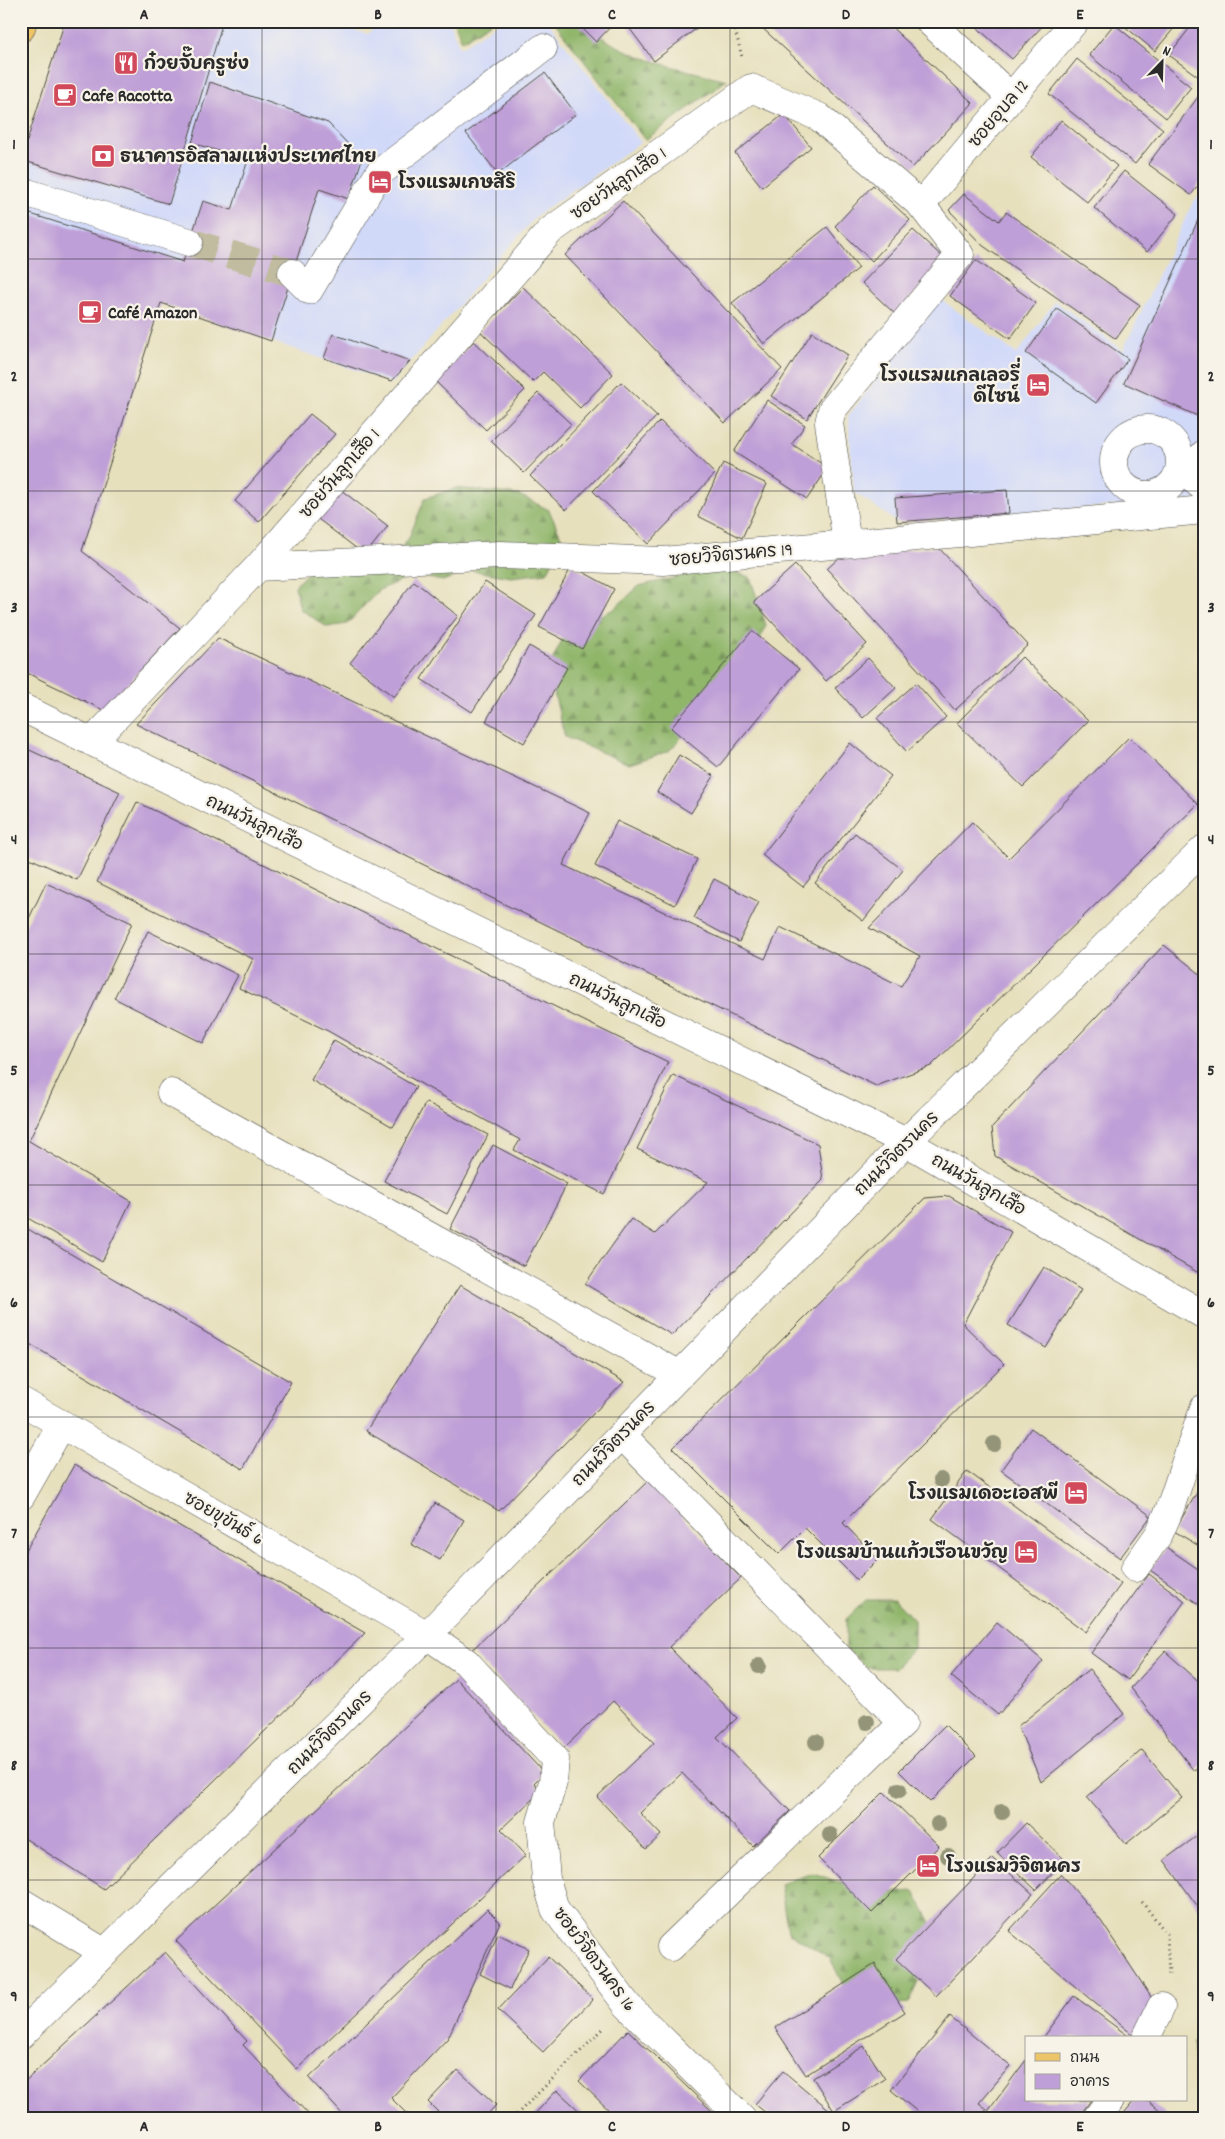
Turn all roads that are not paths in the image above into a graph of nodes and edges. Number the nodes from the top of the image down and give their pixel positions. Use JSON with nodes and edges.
{"nodes":[{"id":1,"x":23,"y":21,"type":"edge"},
{"id":2,"x":929,"y":21,"type":"edge"},
{"id":3,"x":1075,"y":21,"type":"edge"},
{"id":4,"x":21,"y":28,"type":"edge"},
{"id":5,"x":543,"y":48,"type":"dead end"},
{"id":6,"x":1011,"y":97,"type":"junction"},
{"id":7,"x":21,"y":191,"type":"edge"},
{"id":8,"x":920,"y":205,"type":"junction"},
{"id":9,"x":189,"y":242,"type":"tunnel mouth"},
{"id":10,"x":292,"y":273,"type":"tunnel mouth"},
{"id":11,"x":1204,"y":454,"type":"edge"},
{"id":12,"x":1192,"y":480,"type":"edge"},
{"id":13,"x":1204,"y":510,"type":"edge"},
{"id":14,"x":847,"y":544,"type":"junction"},
{"id":15,"x":258,"y":567,"type":"junction"},
{"id":16,"x":21,"y":707,"type":"edge"},
{"id":17,"x":92,"y":742,"type":"junction"},
{"id":18,"x":1204,"y":849,"type":"edge"},
{"id":19,"x":171,"y":1093,"type":"dead end"},
{"id":20,"x":906,"y":1142,"type":"junction"},
{"id":21,"x":1204,"y":1315,"type":"edge"},
{"id":22,"x":680,"y":1375,"type":"junction"},
{"id":23,"x":21,"y":1401,"type":"edge"},
{"id":24,"x":1204,"y":1408,"type":"edge"},
{"id":25,"x":62,"y":1424,"type":"junction"},
{"id":26,"x":622,"y":1435,"type":"junction"},
{"id":27,"x":21,"y":1496,"type":"edge"},
{"id":28,"x":1136,"y":1568,"type":"dead end"},
{"id":29,"x":427,"y":1635,"type":"junction"},
{"id":30,"x":21,"y":1902,"type":"edge"},
{"id":31,"x":671,"y":1947,"type":"dead end"},
{"id":32,"x":105,"y":1953,"type":"junction"},
{"id":33,"x":1161,"y":2007,"type":"road end"},
{"id":34,"x":21,"y":2035,"type":"edge"},
{"id":35,"x":1147,"y":2036,"type":"edge"},
{"id":36,"x":1109,"y":2102,"type":"edge"},
{"id":37,"x":742,"y":2118,"type":"edge"},
{"id":38,"x":1097,"y":2118,"type":"edge"}],
"edges":[{"from":1,"to":4,"type":"main road"},
{"from":2,"to":6,"type":"street"},
{"from":3,"to":6,"type":"street","name":"ซอยอุบล 12"},
{"from":5,"to":10,"type":"street"},
{"from":6,"to":8,"type":"street","name":"ซอยอุบล 12"},
{"from":7,"to":9,"type":"street"},
{"from":8,"to":14,"type":"street","name":"ซอยวันลูกเสือ 1"},
{"from":8,"to":15,"type":"street","name":"ซอยวันลูกเสือ 1"},
{"from":11,"to":12,"type":"street"},
{"from":13,"to":14,"type":"street","name":"ซอยวิจิตรนคร 19"},
{"from":14,"to":15,"type":"street","name":"ซอยวิจิตรนคร 19"},
{"from":15,"to":17,"type":"street","name":"ซอยวันลูกเสือ 1"},
{"from":16,"to":17,"type":"street","name":"ถนนวันลูกเสือ"},
{"from":17,"to":20,"type":"street","name":"ถนนวันลูกเสือ"},
{"from":18,"to":20,"type":"street","name":"ถนนวิจิตรนคร"},
{"from":19,"to":22,"type":"street"},
{"from":20,"to":21,"type":"street","name":"ถนนวันลูกเสือ"},
{"from":20,"to":22,"type":"street","name":"ถนนวิจิตรนคร"},
{"from":22,"to":26,"type":"street","name":"ถนนวิจิตรนคร"},
{"from":23,"to":25,"type":"street","name":"ซอยขุขันธ์ 6"},
{"from":24,"to":28,"type":"street"},
{"from":25,"to":27,"type":"street"},
{"from":25,"to":29,"type":"street","name":"ซอยขุขันธ์ 6"},
{"from":26,"to":29,"type":"street","name":"ถนนวิจิตรนคร"},
{"from":26,"to":31,"type":"street"},
{"from":29,"to":32,"type":"street","name":"ถนนวิจิตรนคร"},
{"from":29,"to":37,"type":"street","name":"ซอยวิจิตรนคร 16"},
{"from":30,"to":32,"type":"street"},
{"from":32,"to":34,"type":"street","name":"ถนนวิจิตรนคร"},
{"from":33,"to":35,"type":"street"},
{"from":36,"to":38,"type":"street"}]}
